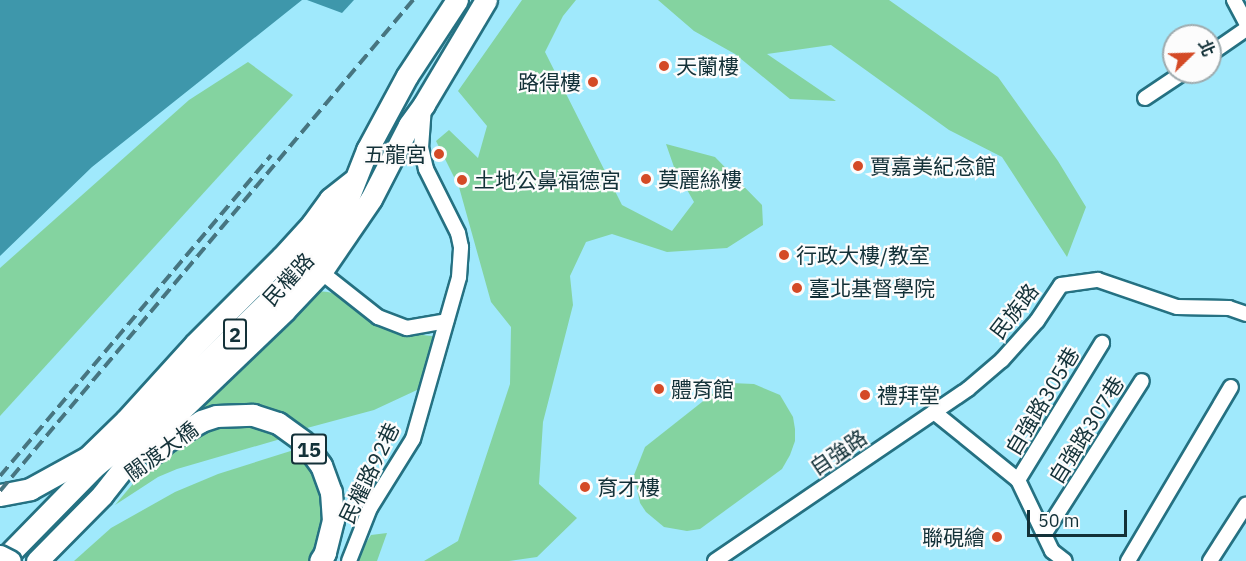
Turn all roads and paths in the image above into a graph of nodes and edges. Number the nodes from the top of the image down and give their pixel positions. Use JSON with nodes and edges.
{"nodes":[{"id":1,"x":457,"y":0,"type":"edge"},
{"id":2,"x":486,"y":0,"type":"edge"},
{"id":3,"x":1234,"y":0,"type":"edge"},
{"id":4,"x":1246,"y":24,"type":"edge"},
{"id":5,"x":1222,"y":44,"type":"edge"},
{"id":6,"x":1166,"y":84,"type":"edge"},
{"id":7,"x":1145,"y":98,"type":"dead end"},
{"id":8,"x":424,"y":104,"type":"junction"},
{"id":9,"x":353,"y":181,"type":"junction"},
{"id":10,"x":321,"y":272,"type":"junction"},
{"id":11,"x":1246,"y":314,"type":"edge"},
{"id":12,"x":446,"y":321,"type":"junction"},
{"id":13,"x":1102,"y":343,"type":"dead end"},
{"id":14,"x":1142,"y":381,"type":"dead end"},
{"id":15,"x":1231,"y":387,"type":"dead end"},
{"id":16,"x":422,"y":401,"type":"joint"},
{"id":17,"x":934,"y":412,"type":"junction"},
{"id":18,"x":1018,"y":480,"type":"junction"},
{"id":19,"x":0,"y":495,"type":"edge"},
{"id":20,"x":102,"y":495,"type":"junction"},
{"id":21,"x":1246,"y":506,"type":"edge"},
{"id":22,"x":1045,"y":533,"type":"junction"},
{"id":23,"x":4,"y":559,"type":"edge"},
{"id":24,"x":37,"y":561,"type":"edge"},
{"id":25,"x":320,"y":561,"type":"edge"},
{"id":26,"x":349,"y":561,"type":"edge"},
{"id":27,"x":715,"y":561,"type":"edge"},
{"id":28,"x":1065,"y":561,"type":"edge"},
{"id":29,"x":1128,"y":561,"type":"edge"},
{"id":30,"x":1210,"y":561,"type":"edge"}],
"edges":[{"from":1,"to":9,"type":"main road","name":"民權路","number":"2"},
{"from":2,"to":8,"type":"main road","name":"民權路","number":"2"},
{"from":3,"to":4,"type":"street"},
{"from":4,"to":5,"type":"street"},
{"from":6,"to":7,"type":"street"},
{"from":8,"to":10,"type":"main road","name":"民權路","number":"2"},
{"from":8,"to":12,"type":"street","name":"民權路"},
{"from":9,"to":19,"type":"main road"},
{"from":9,"to":23,"type":"main road","name":"民權路","number":"2"},
{"from":10,"to":12,"type":"street"},
{"from":10,"to":20,"type":"main road","name":"民權路","number":"2"},
{"from":11,"to":17,"type":"street","name":"民族路"},
{"from":12,"to":16,"type":"street","name":"民權路"},
{"from":13,"to":18,"type":"street","name":"自強路305巷"},
{"from":14,"to":22,"type":"street","name":"自強路307巷"},
{"from":15,"to":29,"type":"street"},
{"from":16,"to":26,"type":"street","name":"民權路92巷"},
{"from":17,"to":18,"type":"street"},
{"from":17,"to":27,"type":"street","name":"自強路"},
{"from":18,"to":22,"type":"street"},
{"from":20,"to":24,"type":"main road","name":"民權路","number":"2"},
{"from":20,"to":25,"type":"main road","name":"關渡大橋","number":"15"},
{"from":21,"to":30,"type":"street"},
{"from":22,"to":28,"type":"street"}]}
